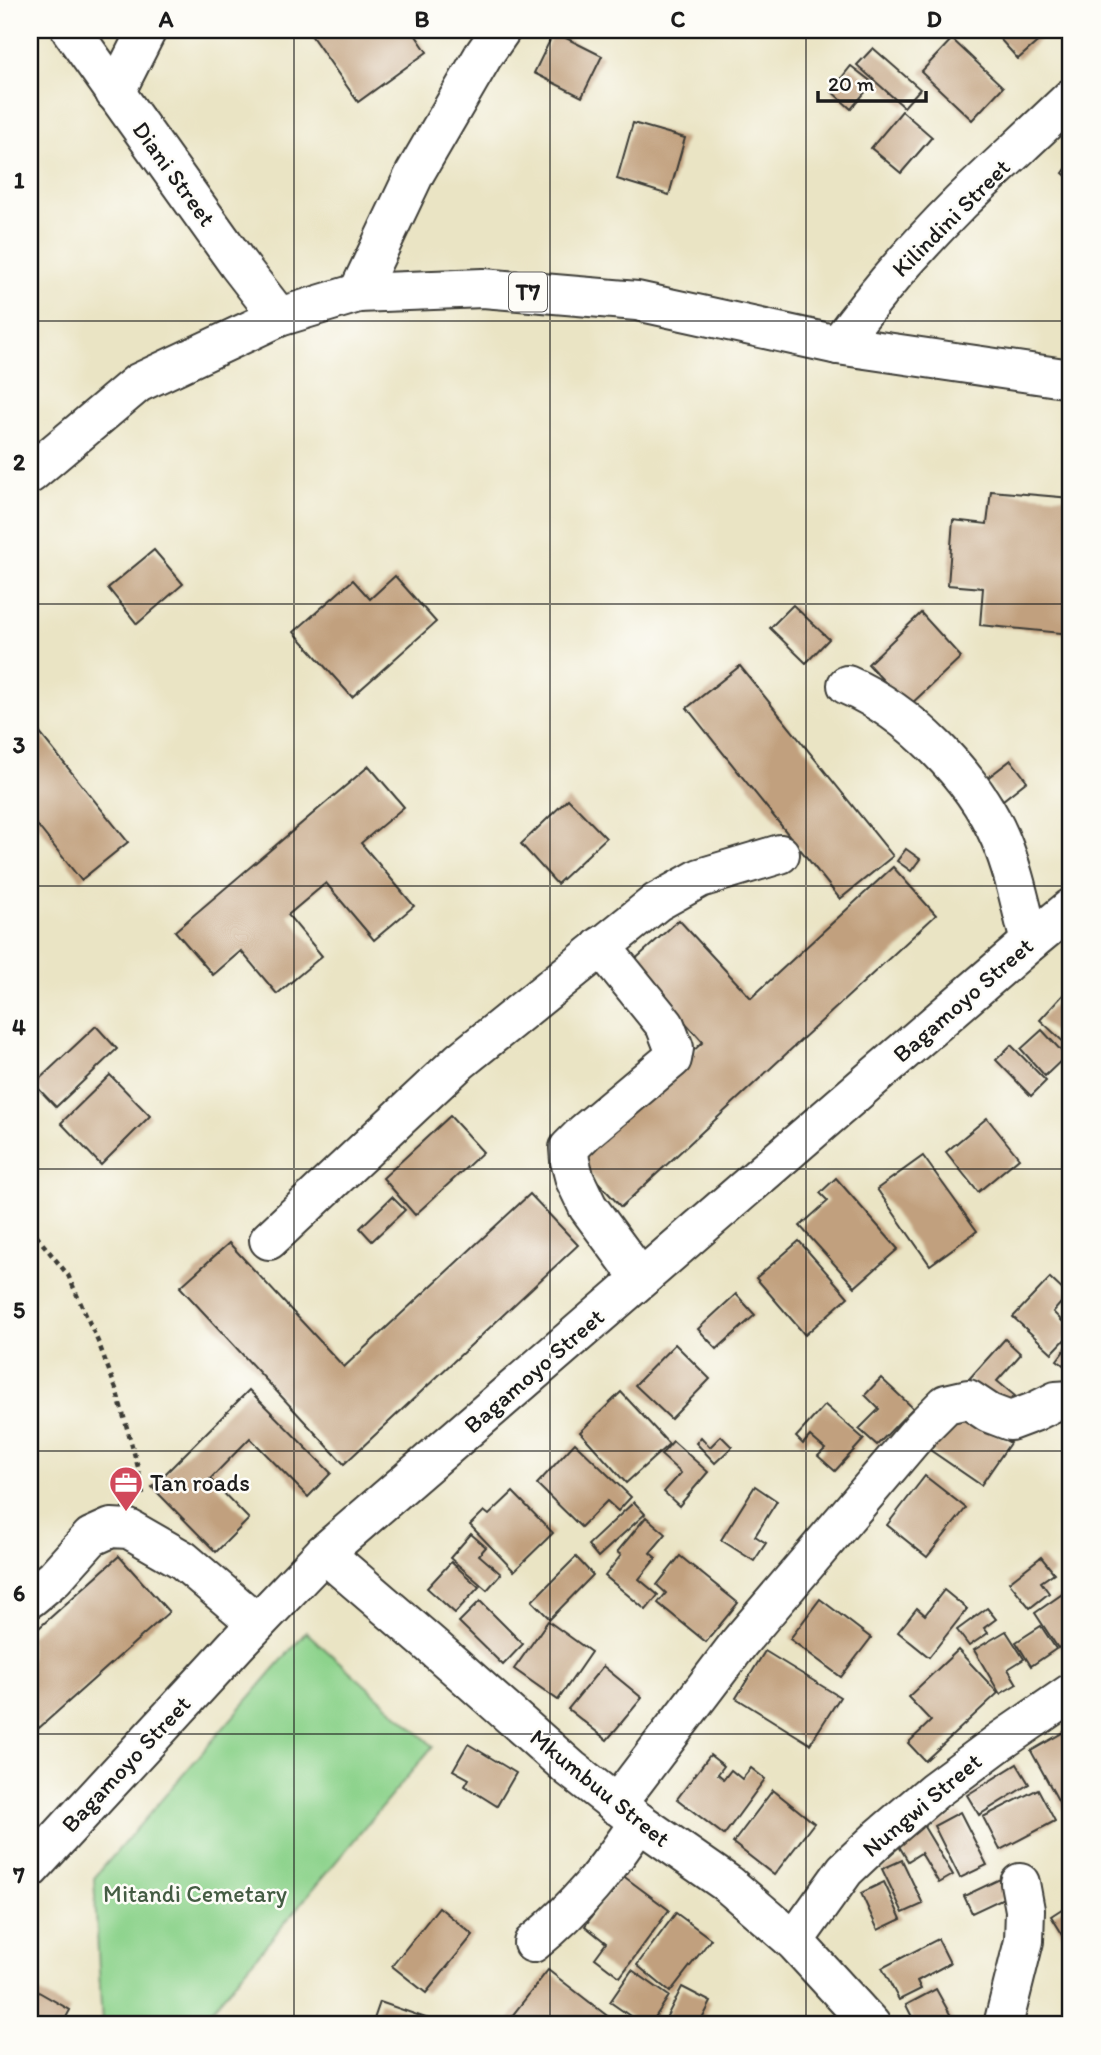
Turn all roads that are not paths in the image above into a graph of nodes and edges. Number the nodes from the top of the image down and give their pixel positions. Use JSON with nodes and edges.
{"nodes":[{"id":1,"x":71,"y":30,"type":"edge"},
{"id":2,"x":147,"y":30,"type":"edge"},
{"id":3,"x":501,"y":30,"type":"edge"},
{"id":4,"x":116,"y":93,"type":"junction"},
{"id":5,"x":1071,"y":98,"type":"edge"},
{"id":6,"x":358,"y":293,"type":"junction"},
{"id":7,"x":279,"y":317,"type":"junction"},
{"id":8,"x":838,"y":345,"type":"junction"},
{"id":9,"x":1071,"y":379,"type":"edge"},
{"id":10,"x":30,"y":474,"type":"edge"},
{"id":11,"x":848,"y":685,"type":"dead end"},
{"id":12,"x":780,"y":854,"type":"dead end"},
{"id":13,"x":1071,"y":908,"type":"edge"},
{"id":14,"x":1030,"y":942,"type":"junction"},
{"id":15,"x":601,"y":946,"type":"junction"},
{"id":16,"x":269,"y":1240,"type":"dead end"},
{"id":17,"x":645,"y":1275,"type":"junction"},
{"id":18,"x":1071,"y":1400,"type":"edge"},
{"id":19,"x":324,"y":1553,"type":"junction"},
{"id":20,"x":30,"y":1598,"type":"edge"},
{"id":21,"x":257,"y":1623,"type":"junction"},
{"id":22,"x":1071,"y":1693,"type":"edge"},
{"id":23,"x":627,"y":1814,"type":"junction"},
{"id":24,"x":31,"y":1867,"type":"edge"},
{"id":25,"x":1020,"y":1883,"type":"dead end"},
{"id":26,"x":794,"y":1941,"type":"junction"},
{"id":27,"x":533,"y":1943,"type":"dead end"},
{"id":28,"x":871,"y":2025,"type":"edge"},
{"id":29,"x":1003,"y":2025,"type":"edge"}],
"edges":[{"from":1,"to":4,"type":"main road","name":"Diani Street"},
{"from":2,"to":4,"type":"main road"},
{"from":3,"to":6,"type":"main road"},
{"from":4,"to":7,"type":"main road","name":"Diani Street"},
{"from":5,"to":8,"type":"main road","name":"Kilindini Street"},
{"from":6,"to":7,"type":"main road","number":"T7"},
{"from":6,"to":8,"type":"main road","number":"T7"},
{"from":7,"to":10,"type":"main road","number":"T7"},
{"from":8,"to":9,"type":"main road","number":"T7"},
{"from":11,"to":14,"type":"main road"},
{"from":12,"to":15,"type":"main road"},
{"from":13,"to":14,"type":"main road","name":"Bagamoyo Street"},
{"from":14,"to":17,"type":"main road","name":"Bagamoyo Street"},
{"from":15,"to":16,"type":"main road"},
{"from":15,"to":17,"type":"main road"},
{"from":17,"to":19,"type":"main road","name":"Bagamoyo Street"},
{"from":18,"to":23,"type":"main road"},
{"from":19,"to":21,"type":"main road","name":"Bagamoyo Street"},
{"from":19,"to":23,"type":"main road","name":"Mkumbuu Street"},
{"from":20,"to":21,"type":"main road"},
{"from":21,"to":24,"type":"main road","name":"Bagamoyo Street"},
{"from":22,"to":26,"type":"main road","name":"Nungwi Street"},
{"from":23,"to":26,"type":"main road","name":"Mkumbuu Street"},
{"from":23,"to":27,"type":"main road"},
{"from":25,"to":29,"type":"main road"},
{"from":26,"to":28,"type":"main road","name":"Mkumbuu Street"}]}
